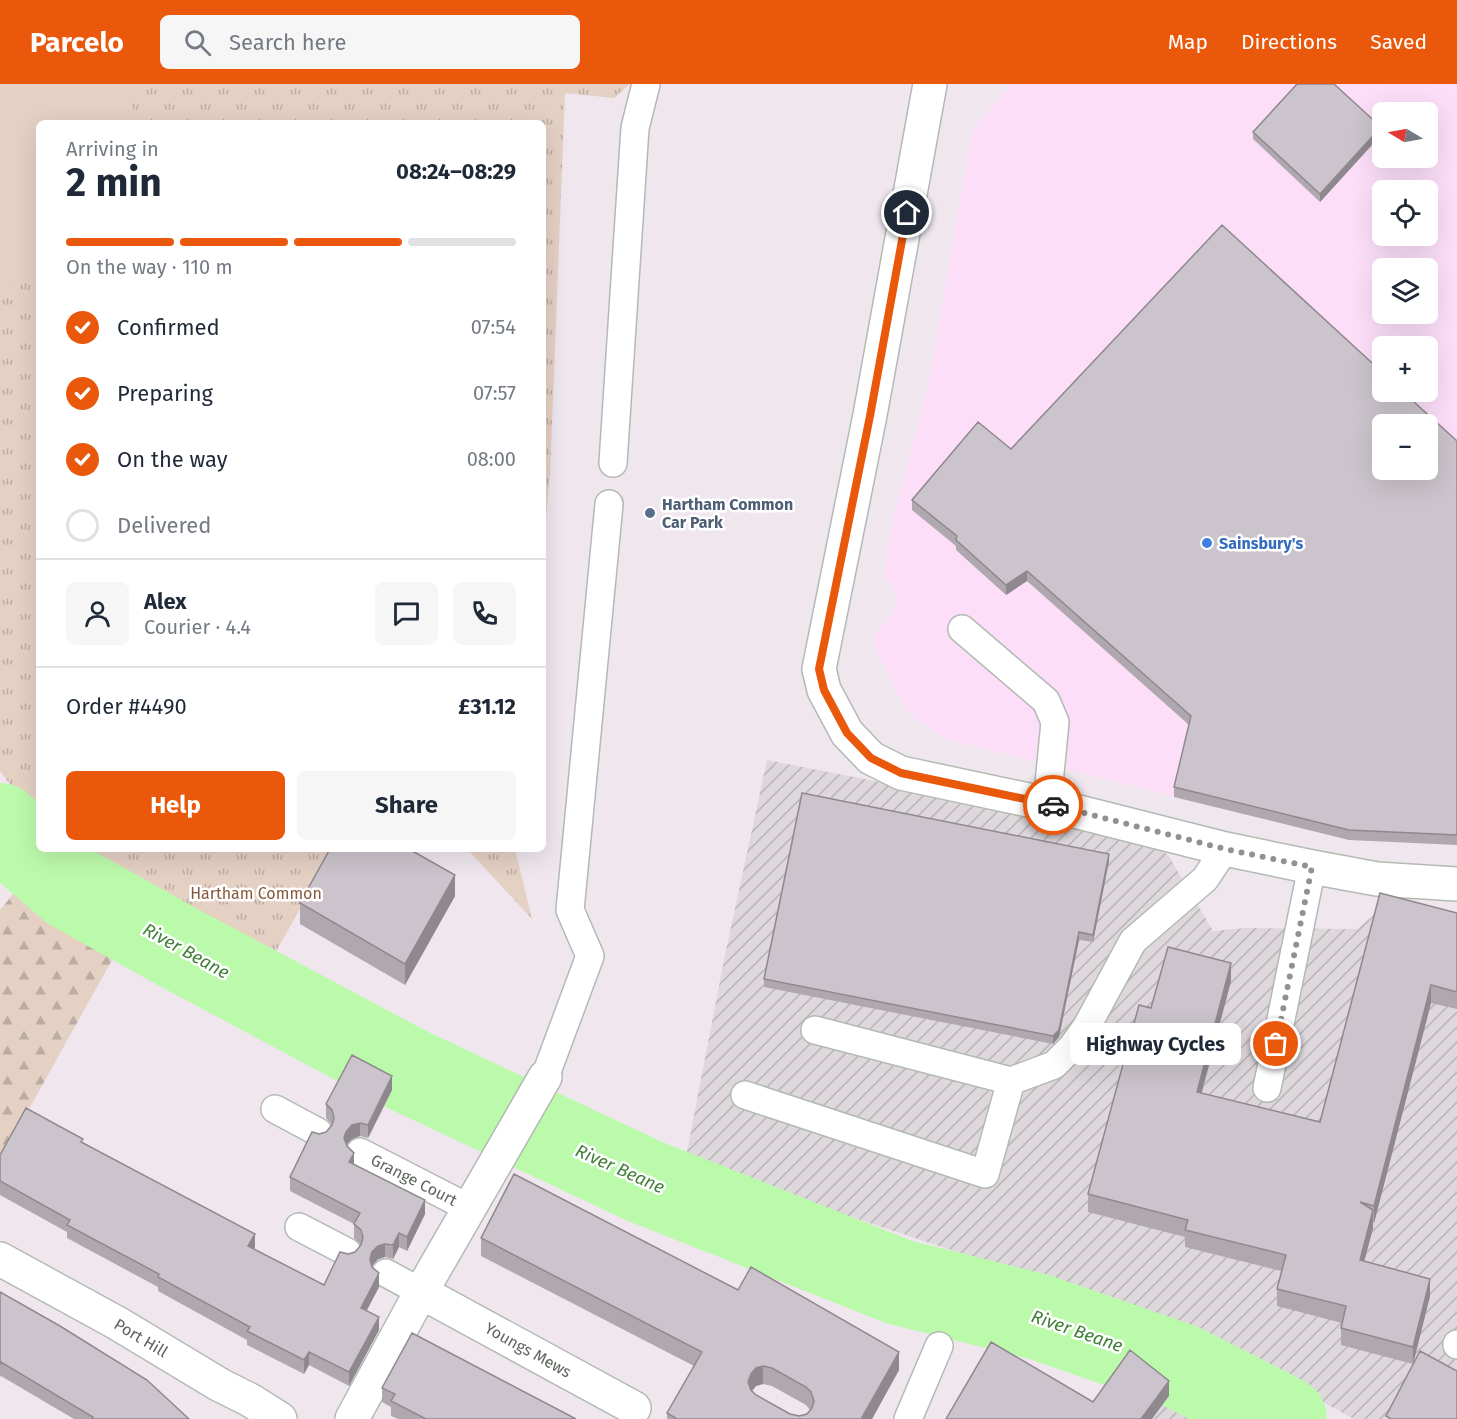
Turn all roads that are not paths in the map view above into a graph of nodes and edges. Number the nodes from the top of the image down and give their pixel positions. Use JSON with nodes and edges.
{"nodes":[{"id":1,"x":930,"y":84,"type":"edge"},
{"id":2,"x":644,"y":90,"type":"edge"},
{"id":3,"x":613,"y":463,"type":"dead end"},
{"id":4,"x":609,"y":504,"type":"dead end"},
{"id":5,"x":962,"y":629,"type":"dead end"},
{"id":6,"x":1047,"y":804,"type":"junction"},
{"id":7,"x":1225,"y":849,"type":"junction"},
{"id":8,"x":1312,"y":867,"type":"junction"},
{"id":9,"x":1457,"y":884,"type":"edge"},
{"id":10,"x":815,"y":1030,"type":"dead end"},
{"id":11,"x":545,"y":1077,"type":"joint"},
{"id":12,"x":1011,"y":1081,"type":"junction"},
{"id":13,"x":1267,"y":1088,"type":"dead end"},
{"id":14,"x":745,"y":1095,"type":"dead end"},
{"id":15,"x":275,"y":1109,"type":"dead end"},
{"id":16,"x":318,"y":1132,"type":"edge"},
{"id":17,"x":360,"y":1152,"type":"dead end"},
{"id":18,"x":469,"y":1208,"type":"junction"},
{"id":19,"x":299,"y":1227,"type":"dead end"},
{"id":20,"x":347,"y":1252,"type":"edge"},
{"id":21,"x":0,"y":1259,"type":"edge"},
{"id":22,"x":386,"y":1273,"type":"dead end"},
{"id":23,"x":421,"y":1292,"type":"junction"},
{"id":24,"x":939,"y":1346,"type":"dead end"},
{"id":25,"x":634,"y":1408,"type":"dead end"},
{"id":26,"x":280,"y":1419,"type":"edge"},
{"id":27,"x":352,"y":1419,"type":"edge"},
{"id":28,"x":908,"y":1419,"type":"edge"}],
"edges":[{"from":1,"to":6,"type":"street"},
{"from":2,"to":3,"type":"lane"},
{"from":4,"to":11,"type":"lane"},
{"from":5,"to":6,"type":"lane"},
{"from":6,"to":7,"type":"street"},
{"from":7,"to":8,"type":"street"},
{"from":7,"to":12,"type":"lane"},
{"from":8,"to":9,"type":"street"},
{"from":8,"to":13,"type":"lane"},
{"from":10,"to":12,"type":"lane"},
{"from":11,"to":18,"type":"street"},
{"from":12,"to":14,"type":"lane"},
{"from":15,"to":16,"type":"lane"},
{"from":17,"to":18,"type":"lane","name":"Grange Court"},
{"from":18,"to":23,"type":"street"},
{"from":19,"to":20,"type":"lane"},
{"from":21,"to":26,"type":"street","name":"Port Hill"},
{"from":22,"to":23,"type":"lane"},
{"from":23,"to":25,"type":"street","name":"Youngs Mews"},
{"from":23,"to":27,"type":"street"},
{"from":24,"to":28,"type":"lane"}]}
